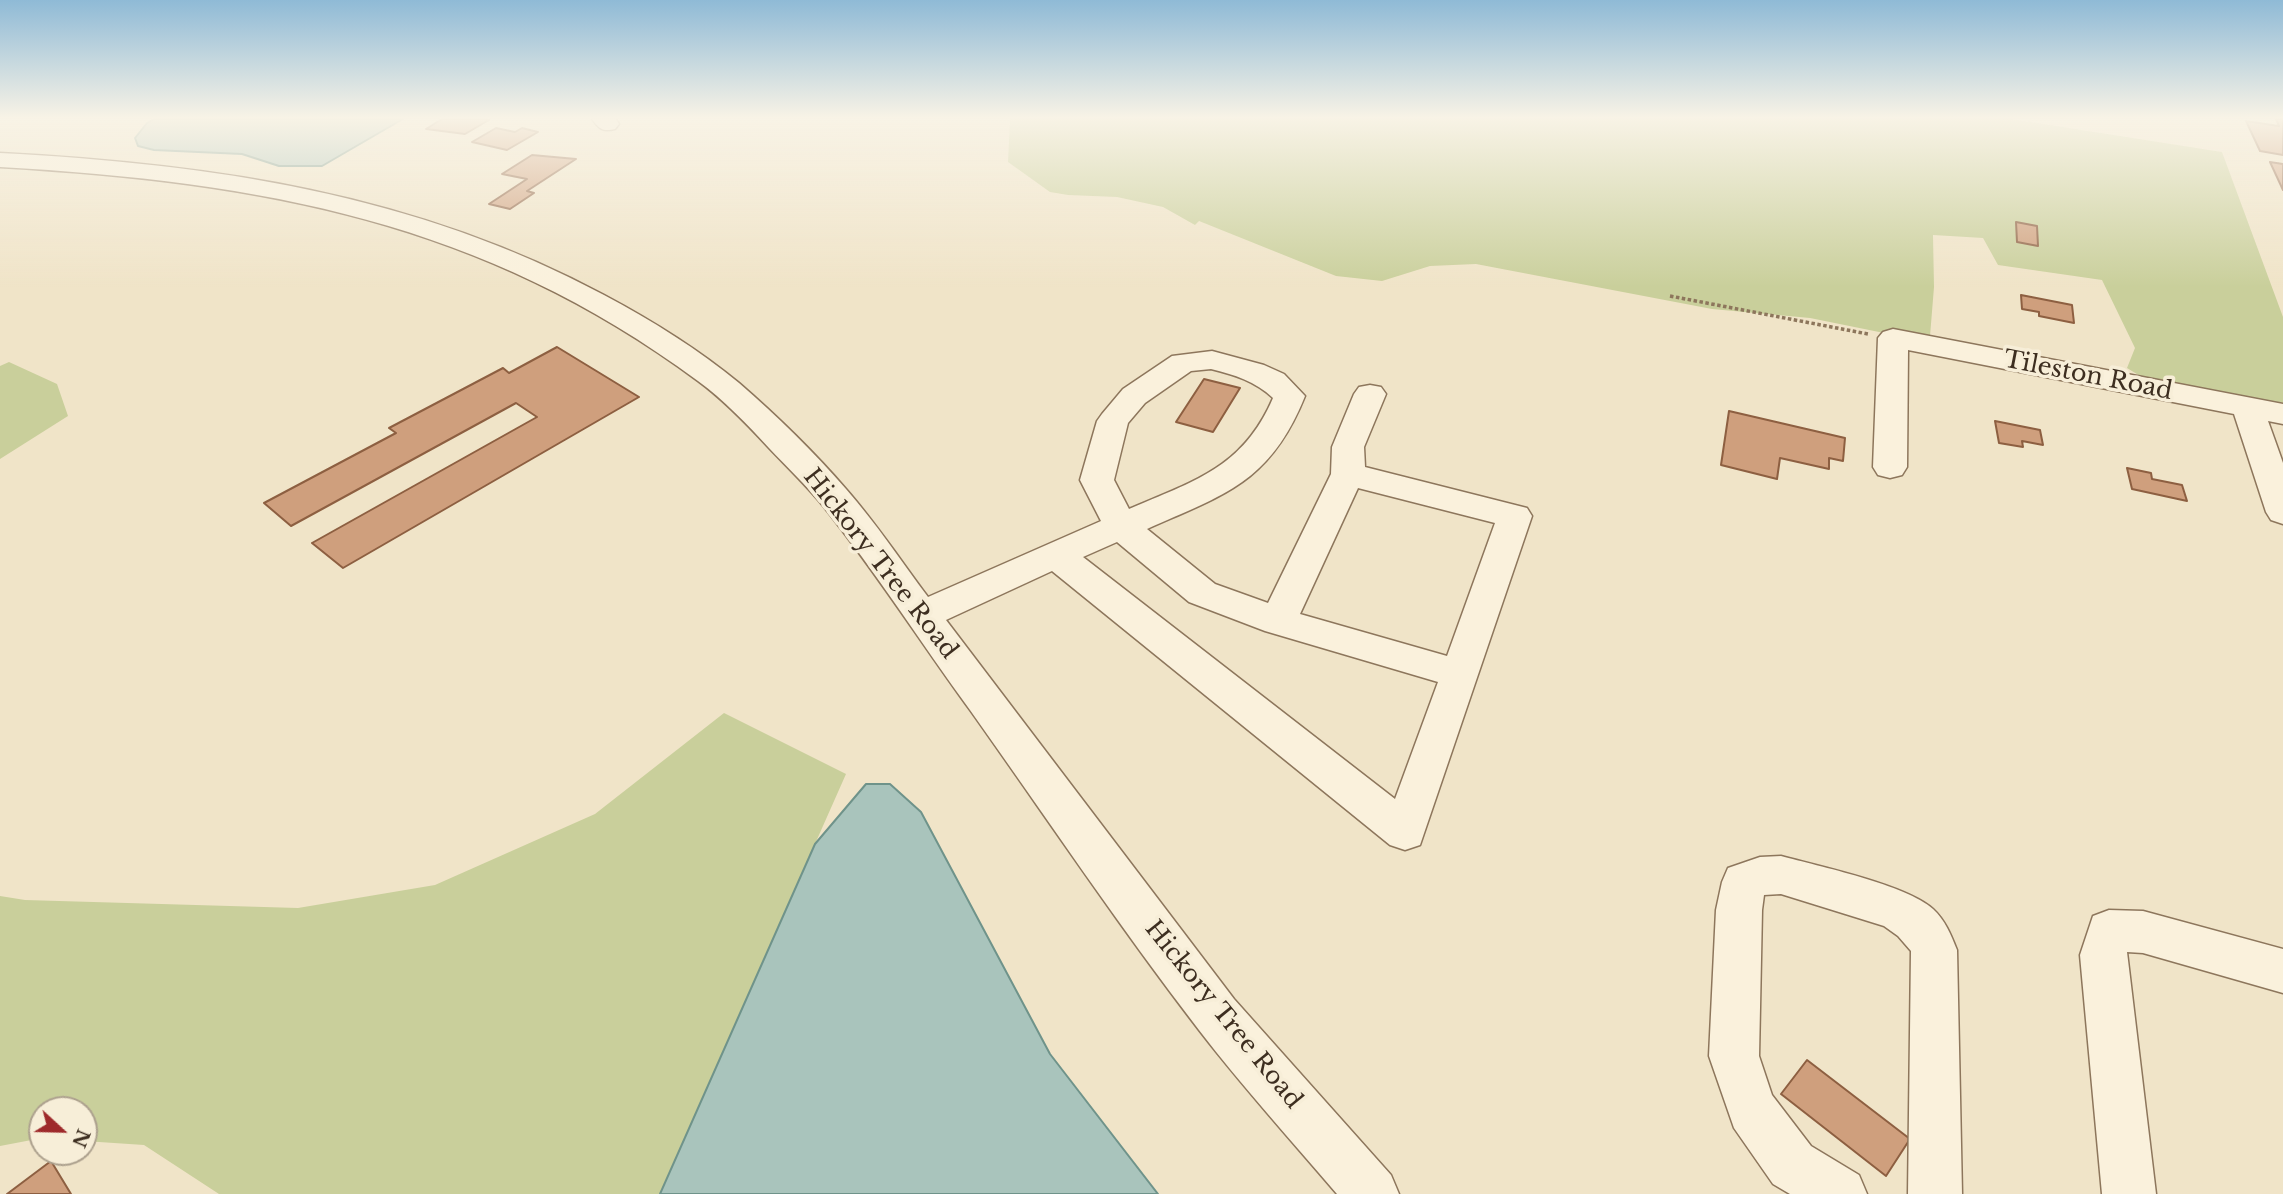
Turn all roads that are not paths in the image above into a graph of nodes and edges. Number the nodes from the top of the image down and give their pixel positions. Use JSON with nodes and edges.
{"nodes":[{"id":1,"x":179,"y":175,"type":"edge"},
{"id":2,"x":1370,"y":394,"type":"dead end"},
{"id":3,"x":2248,"y":408,"type":"junction"},
{"id":4,"x":2283,"y":414,"type":"edge"},
{"id":5,"x":1890,"y":467,"type":"dead end"},
{"id":6,"x":1348,"y":474,"type":"junction"},
{"id":7,"x":2283,"y":512,"type":"edge"},
{"id":8,"x":1121,"y":526,"type":"junction"},
{"id":9,"x":1055,"y":554,"type":"junction"},
{"id":10,"x":922,"y":614,"type":"junction"},
{"id":11,"x":1278,"y":621,"type":"junction"},
{"id":12,"x":1460,"y":674,"type":"junction"},
{"id":13,"x":2283,"y":971,"type":"edge"},
{"id":14,"x":1372,"y":1194,"type":"edge"},
{"id":15,"x":1840,"y":1194,"type":"edge"},
{"id":16,"x":1935,"y":1194,"type":"edge"},
{"id":17,"x":2129,"y":1194,"type":"edge"}],
"edges":[{"from":1,"to":10,"type":"street","name":"Hickory Tree Road"},
{"from":2,"to":6,"type":"street"},
{"from":3,"to":4,"type":"street","name":"Tileston Road"},
{"from":3,"to":5,"type":"street","name":"Tileston Road"},
{"from":3,"to":7,"type":"street"},
{"from":6,"to":11,"type":"street"},
{"from":6,"to":12,"type":"street"},
{"from":8,"to":8,"type":"street"},
{"from":8,"to":9,"type":"street"},
{"from":8,"to":11,"type":"street"},
{"from":9,"to":10,"type":"street"},
{"from":9,"to":12,"type":"street"},
{"from":10,"to":14,"type":"street","name":"Hickory Tree Road"},
{"from":11,"to":12,"type":"street"},
{"from":13,"to":17,"type":"street"},
{"from":15,"to":16,"type":"street"}]}
